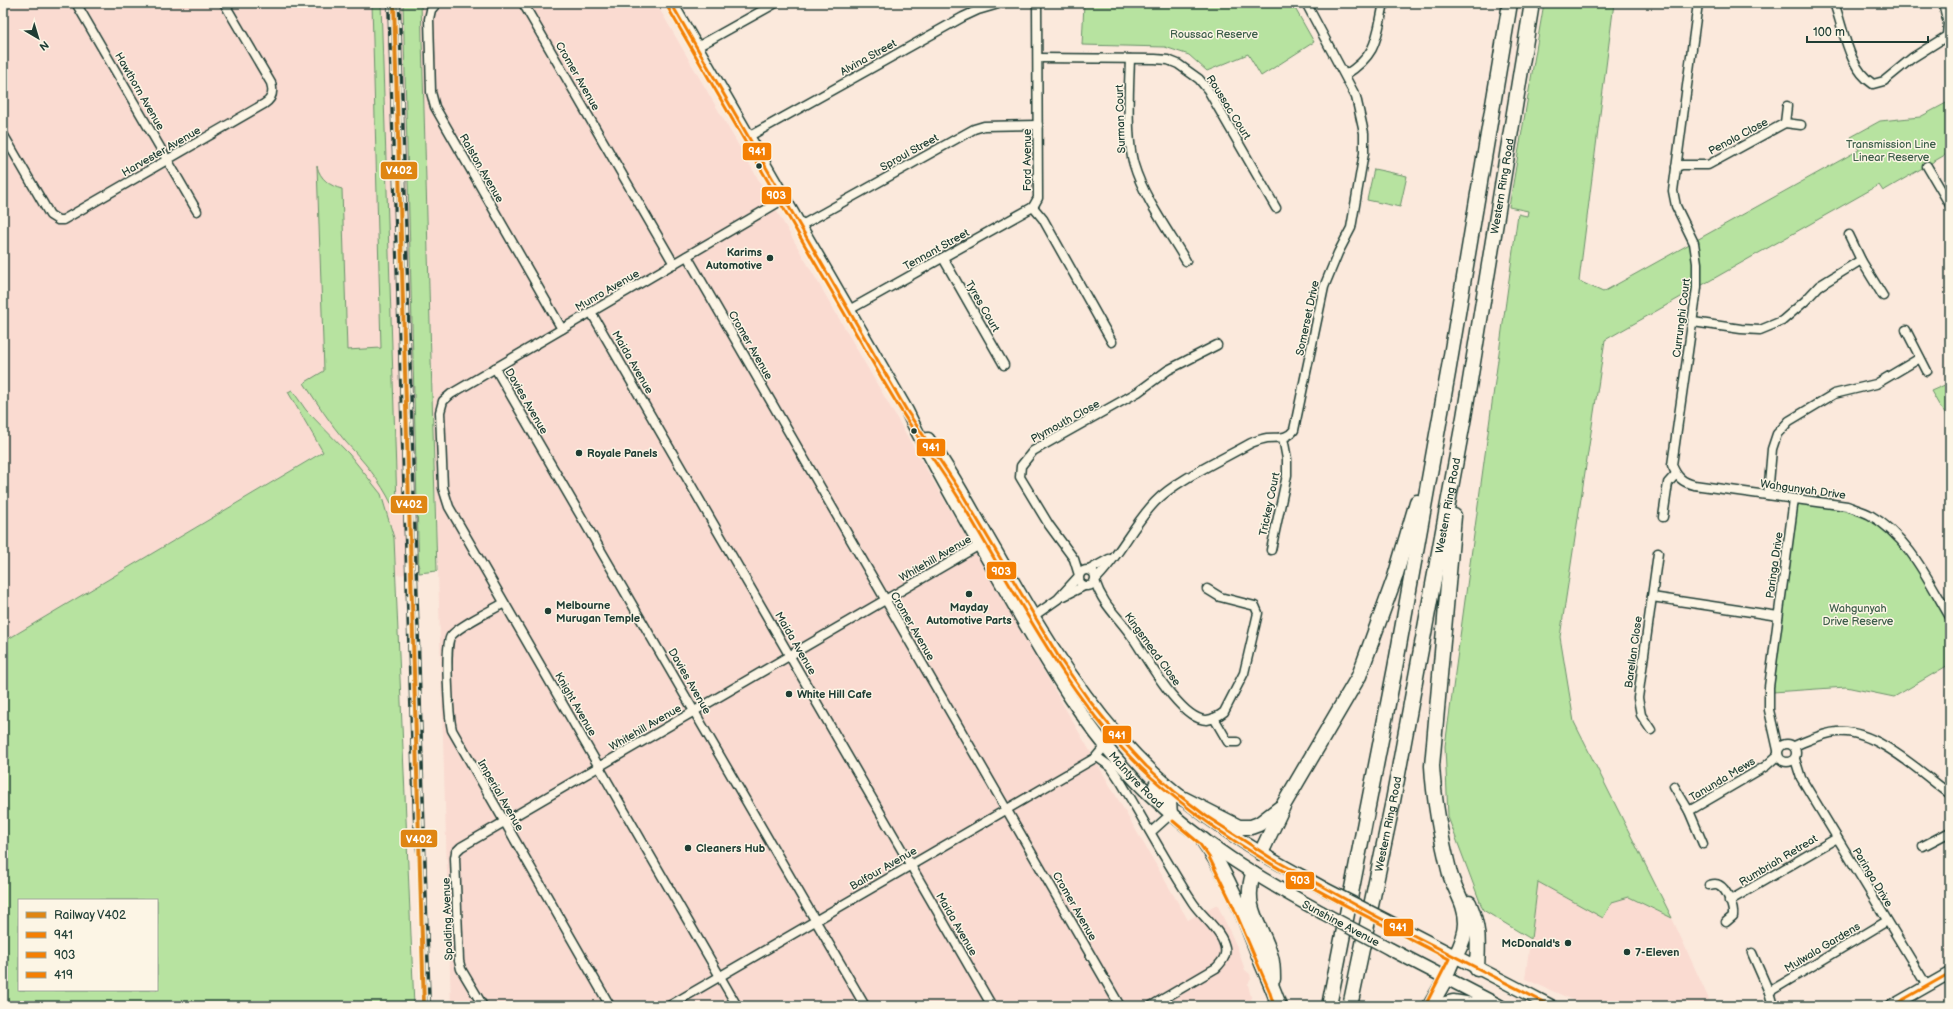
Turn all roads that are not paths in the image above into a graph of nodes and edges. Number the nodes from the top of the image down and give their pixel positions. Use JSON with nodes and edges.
{"nodes":[{"id":1,"x":76,"y":3,"type":"edge"},
{"id":2,"x":224,"y":3,"type":"edge"},
{"id":3,"x":523,"y":3,"type":"edge"},
{"id":4,"x":671,"y":3,"type":"edge"},
{"id":5,"x":776,"y":3,"type":"edge"},
{"id":6,"x":1002,"y":3,"type":"edge"},
{"id":7,"x":1037,"y":3,"type":"edge"},
{"id":8,"x":1306,"y":3,"type":"edge"},
{"id":9,"x":1384,"y":3,"type":"edge"},
{"id":10,"x":1510,"y":3,"type":"edge"},
{"id":11,"x":1532,"y":3,"type":"edge"},
{"id":12,"x":1698,"y":3,"type":"edge"},
{"id":13,"x":1834,"y":3,"type":"edge"},
{"id":14,"x":1943,"y":3,"type":"edge"},
{"id":15,"x":435,"y":5,"type":"edge"},
{"id":16,"x":1948,"y":37,"type":"edge"},
{"id":17,"x":697,"y":48,"type":"junction"},
{"id":18,"x":1038,"y":58,"type":"junction"},
{"id":19,"x":1130,"y":59,"type":"junction"},
{"id":20,"x":1345,"y":75,"type":"junction"},
{"id":21,"x":1787,"y":106,"type":"dead end"},
{"id":22,"x":1785,"y":123,"type":"junction"},
{"id":23,"x":1038,"y":125,"type":"junction"},
{"id":24,"x":1801,"y":125,"type":"dead end"},
{"id":25,"x":3,"y":134,"type":"edge"},
{"id":26,"x":748,"y":136,"type":"junction"},
{"id":27,"x":168,"y":160,"type":"junction"},
{"id":28,"x":1927,"y":166,"type":"dead end"},
{"id":29,"x":1676,"y":167,"type":"junction"},
{"id":30,"x":784,"y":200,"type":"junction"},
{"id":31,"x":1950,"y":205,"type":"edge"},
{"id":32,"x":1033,"y":207,"type":"junction"},
{"id":33,"x":1276,"y":208,"type":"dead end"},
{"id":34,"x":197,"y":211,"type":"dead end"},
{"id":35,"x":800,"y":226,"type":"junction"},
{"id":36,"x":1849,"y":235,"type":"dead end"},
{"id":37,"x":687,"y":256,"type":"junction"},
{"id":38,"x":943,"y":258,"type":"junction"},
{"id":39,"x":1861,"y":260,"type":"junction"},
{"id":40,"x":1186,"y":261,"type":"dead end"},
{"id":41,"x":674,"y":264,"type":"junction"},
{"id":42,"x":1883,"y":296,"type":"dead end"},
{"id":43,"x":849,"y":310,"type":"junction"},
{"id":44,"x":591,"y":312,"type":"junction"},
{"id":45,"x":1692,"y":322,"type":"junction"},
{"id":46,"x":562,"y":329,"type":"junction"},
{"id":47,"x":1906,"y":330,"type":"dead end"},
{"id":48,"x":1112,"y":342,"type":"dead end"},
{"id":49,"x":1217,"y":344,"type":"dead end"},
{"id":50,"x":1920,"y":358,"type":"junction"},
{"id":51,"x":1004,"y":365,"type":"dead end"},
{"id":52,"x":495,"y":368,"type":"junction"},
{"id":53,"x":1927,"y":371,"type":"dead end"},
{"id":54,"x":1448,"y":374,"type":"junction"},
{"id":55,"x":443,"y":401,"type":"joint"},
{"id":56,"x":1464,"y":417,"type":"junction"},
{"id":57,"x":1283,"y":438,"type":"junction"},
{"id":58,"x":1676,"y":474,"type":"junction"},
{"id":59,"x":1768,"y":495,"type":"junction"},
{"id":60,"x":1794,"y":499,"type":"junction"},
{"id":61,"x":1663,"y":517,"type":"dead end"},
{"id":62,"x":984,"y":542,"type":"junction"},
{"id":63,"x":1271,"y":550,"type":"dead end"},
{"id":64,"x":1658,"y":553,"type":"dead end"},
{"id":65,"x":1115,"y":555,"type":"junction"},
{"id":66,"x":1074,"y":560,"type":"junction"},
{"id":67,"x":1088,"y":570,"type":"junction"},
{"id":68,"x":1079,"y":576,"type":"junction"},
{"id":69,"x":1095,"y":580,"type":"junction"},
{"id":70,"x":1085,"y":586,"type":"junction"},
{"id":71,"x":1207,"y":589,"type":"dead end"},
{"id":72,"x":1099,"y":594,"type":"junction"},
{"id":73,"x":1652,"y":597,"type":"junction"},
{"id":74,"x":1058,"y":599,"type":"junction"},
{"id":75,"x":885,"y":600,"type":"junction"},
{"id":76,"x":504,"y":603,"type":"junction"},
{"id":77,"x":1778,"y":616,"type":"junction"},
{"id":78,"x":1950,"y":618,"type":"edge"},
{"id":79,"x":1030,"y":619,"type":"junction"},
{"id":80,"x":790,"y":655,"type":"junction"},
{"id":81,"x":695,"y":711,"type":"junction"},
{"id":82,"x":1214,"y":718,"type":"junction"},
{"id":83,"x":1651,"y":730,"type":"dead end"},
{"id":84,"x":1118,"y":736,"type":"junction"},
{"id":85,"x":1237,"y":742,"type":"dead end"},
{"id":86,"x":1105,"y":746,"type":"junction"},
{"id":87,"x":1130,"y":749,"type":"junction"},
{"id":88,"x":1787,"y":754,"type":"junction"},
{"id":89,"x":1097,"y":757,"type":"junction"},
{"id":90,"x":600,"y":766,"type":"junction"},
{"id":91,"x":1674,"y":786,"type":"dead end"},
{"id":92,"x":1950,"y":794,"type":"edge"},
{"id":93,"x":1180,"y":797,"type":"junction"},
{"id":94,"x":1284,"y":804,"type":"junction"},
{"id":95,"x":1006,"y":809,"type":"junction"},
{"id":96,"x":1688,"y":812,"type":"junction"},
{"id":97,"x":1171,"y":814,"type":"junction"},
{"id":98,"x":504,"y":822,"type":"junction"},
{"id":99,"x":1151,"y":832,"type":"junction"},
{"id":100,"x":1950,"y":832,"type":"edge"},
{"id":101,"x":1837,"y":838,"type":"junction"},
{"id":102,"x":1203,"y":840,"type":"junction"},
{"id":103,"x":1443,"y":844,"type":"junction"},
{"id":104,"x":1703,"y":844,"type":"dead end"},
{"id":105,"x":1923,"y":846,"type":"dead end"},
{"id":106,"x":458,"y":850,"type":"joint"},
{"id":107,"x":1261,"y":853,"type":"junction"},
{"id":108,"x":910,"y":865,"type":"junction"},
{"id":109,"x":1253,"y":874,"type":"junction"},
{"id":110,"x":1709,"y":885,"type":"dead end"},
{"id":111,"x":1729,"y":901,"type":"junction"},
{"id":112,"x":815,"y":921,"type":"junction"},
{"id":113,"x":1887,"y":921,"type":"junction"},
{"id":114,"x":1726,"y":922,"type":"dead end"},
{"id":115,"x":1752,"y":953,"type":"dead end"},
{"id":116,"x":1455,"y":957,"type":"junction"},
{"id":117,"x":1477,"y":969,"type":"junction"},
{"id":118,"x":1950,"y":973,"type":"edge"},
{"id":119,"x":720,"y":976,"type":"junction"},
{"id":120,"x":1446,"y":978,"type":"junction"},
{"id":121,"x":1927,"y":986,"type":"junction"},
{"id":122,"x":1274,"y":988,"type":"junction"},
{"id":123,"x":1769,"y":992,"type":"junction"},
{"id":124,"x":483,"y":1006,"type":"edge"},
{"id":125,"x":610,"y":1006,"type":"edge"},
{"id":126,"x":669,"y":1006,"type":"edge"},
{"id":127,"x":737,"y":1006,"type":"edge"},
{"id":128,"x":865,"y":1006,"type":"edge"},
{"id":129,"x":992,"y":1006,"type":"edge"},
{"id":130,"x":1120,"y":1006,"type":"edge"},
{"id":131,"x":1151,"y":1006,"type":"edge"},
{"id":132,"x":1279,"y":1006,"type":"edge"},
{"id":133,"x":1329,"y":1006,"type":"edge"},
{"id":134,"x":1350,"y":1006,"type":"edge"},
{"id":135,"x":1430,"y":1006,"type":"edge"},
{"id":136,"x":1438,"y":1006,"type":"edge"},
{"id":137,"x":1478,"y":1006,"type":"edge"},
{"id":138,"x":1500,"y":1006,"type":"edge"},
{"id":139,"x":1551,"y":1006,"type":"edge"},
{"id":140,"x":1773,"y":1006,"type":"edge"},
{"id":141,"x":1892,"y":1006,"type":"edge"}],
"edges":[{"from":1,"to":27,"type":"street","name":"Hawthorn Avenue"},
{"from":2,"to":27,"type":"street","name":"Harvester Avenue"},
{"from":3,"to":41,"type":"street","name":"Cromer Avenue"},
{"from":4,"to":17,"type":"main road","name":"McIntyre Road"},
{"from":5,"to":17,"type":"street"},
{"from":6,"to":26,"type":"street","name":"Alvina Street"},
{"from":7,"to":18,"type":"street","name":"Ford Avenue"},
{"from":8,"to":20,"type":"street","name":"Somerset Drive"},
{"from":9,"to":20,"type":"street"},
{"from":10,"to":54,"type":"highway","name":"Western Ring Road"},
{"from":11,"to":56,"type":"highway","name":"Western Ring Road"},
{"from":12,"to":29,"type":"street","name":"Currunghi Court"},
{"from":13,"to":16,"type":"street"},
{"from":14,"to":16,"type":"street"},
{"from":15,"to":46,"type":"street","name":"Ralston Avenue"},
{"from":17,"to":26,"type":"main road","name":"McIntyre Road"},
{"from":18,"to":19,"type":"street","name":"Roussac Court"},
{"from":18,"to":23,"type":"street","name":"Ford Avenue"},
{"from":19,"to":33,"type":"street","name":"Roussac Court"},
{"from":19,"to":40,"type":"street","name":"Surman Court"},
{"from":20,"to":57,"type":"street","name":"Somerset Drive"},
{"from":21,"to":22,"type":"street","name":"Penola Close"},
{"from":22,"to":24,"type":"street","name":"Penola Close"},
{"from":22,"to":29,"type":"street","name":"Penola Close"},
{"from":23,"to":32,"type":"street","name":"Ford Avenue"},
{"from":23,"to":35,"type":"street","name":"Sproul Street"},
{"from":25,"to":27,"type":"street","name":"Harvester Avenue"},
{"from":26,"to":30,"type":"main road","name":"McIntyre Road"},
{"from":27,"to":34,"type":"street","name":"Hawthorn Avenue"},
{"from":28,"to":31,"type":"street"},
{"from":29,"to":45,"type":"street","name":"Currunghi Court"},
{"from":30,"to":35,"type":"main road","name":"McIntyre Road"},
{"from":30,"to":37,"type":"street","name":"Munro Avenue"},
{"from":32,"to":38,"type":"street","name":"Tennant Street"},
{"from":32,"to":48,"type":"street","name":"Ford Avenue"},
{"from":35,"to":43,"type":"main road","name":"McIntyre Road"},
{"from":36,"to":39,"type":"street"},
{"from":37,"to":41,"type":"street","name":"Munro Avenue"},
{"from":37,"to":75,"type":"street","name":"Cromer Avenue"},
{"from":38,"to":43,"type":"street","name":"Tennant Street"},
{"from":38,"to":51,"type":"street","name":"Tyres Court"},
{"from":39,"to":42,"type":"street"},
{"from":39,"to":45,"type":"street"},
{"from":41,"to":44,"type":"street","name":"Munro Avenue"},
{"from":43,"to":62,"type":"main road","name":"McIntyre Road"},
{"from":44,"to":46,"type":"street","name":"Munro Avenue"},
{"from":44,"to":80,"type":"street","name":"Maida Avenue"},
{"from":45,"to":58,"type":"street","name":"Currunghi Court"},
{"from":46,"to":52,"type":"street","name":"Munro Avenue"},
{"from":47,"to":50,"type":"street"},
{"from":49,"to":66,"type":"street","name":"Plymouth Close"},
{"from":50,"to":53,"type":"street"},
{"from":50,"to":59,"type":"street"},
{"from":52,"to":55,"type":"street","name":"Munro Avenue"},
{"from":52,"to":81,"type":"street","name":"Davies Avenue"},
{"from":54,"to":94,"type":"highway"},
{"from":54,"to":133,"type":"highway","name":"Western Ring Road"},
{"from":55,"to":76,"type":"street","name":"Knight Avenue"},
{"from":56,"to":103,"type":"highway"},
{"from":56,"to":134,"type":"highway","name":"Western Ring Road"},
{"from":57,"to":63,"type":"street","name":"Trickey Court"},
{"from":57,"to":65,"type":"street"},
{"from":58,"to":59,"type":"street","name":"Wahgunyah Drive"},
{"from":58,"to":61,"type":"street"},
{"from":59,"to":60,"type":"street","name":"Wahgunyah Drive"},
{"from":60,"to":77,"type":"street","name":"Paringa Drive"},
{"from":60,"to":78,"type":"street","name":"Wahgunyah Drive"},
{"from":62,"to":75,"type":"street","name":"Whitehill Avenue"},
{"from":62,"to":79,"type":"main road","name":"McIntyre Road"},
{"from":64,"to":73,"type":"street","name":"Barellan Close"},
{"from":65,"to":67,"type":"street"},
{"from":65,"to":69,"type":"street"},
{"from":66,"to":67,"type":"street","name":"Plymouth Close"},
{"from":66,"to":68,"type":"street","name":"Plymouth Close"},
{"from":67,"to":68,"type":"street"},
{"from":67,"to":69,"type":"street"},
{"from":68,"to":70,"type":"street"},
{"from":68,"to":74,"type":"street"},
{"from":69,"to":70,"type":"street"},
{"from":69,"to":72,"type":"street","name":"Kingsmead Close"},
{"from":70,"to":72,"type":"street","name":"Kingsmead Close"},
{"from":70,"to":74,"type":"street"},
{"from":71,"to":82,"type":"street"},
{"from":72,"to":82,"type":"street","name":"Kingsmead Close"},
{"from":73,"to":77,"type":"street"},
{"from":73,"to":83,"type":"street","name":"Barellan Close"},
{"from":74,"to":79,"type":"street"},
{"from":75,"to":80,"type":"street","name":"Whitehill Avenue"},
{"from":75,"to":95,"type":"street","name":"Cromer Avenue"},
{"from":76,"to":90,"type":"street","name":"Knight Avenue"},
{"from":76,"to":98,"type":"street","name":"Imperial Avenue"},
{"from":77,"to":88,"type":"street","name":"Paringa Drive"},
{"from":79,"to":84,"type":"main road","name":"McIntyre Road"},
{"from":79,"to":86,"type":"main road","name":"McIntyre Road"},
{"from":80,"to":81,"type":"street","name":"Whitehill Avenue"},
{"from":80,"to":108,"type":"street","name":"Maida Avenue"},
{"from":81,"to":90,"type":"street","name":"Whitehill Avenue"},
{"from":81,"to":112,"type":"street","name":"Davies Avenue"},
{"from":82,"to":85,"type":"street"},
{"from":84,"to":86,"type":"main road"},
{"from":84,"to":87,"type":"main road","name":"McIntyre Road"},
{"from":86,"to":89,"type":"street","name":"Balfour Avenue"},
{"from":86,"to":97,"type":"main road","name":"McIntyre Road"},
{"from":87,"to":93,"type":"main road","name":"Sunshine Avenue"},
{"from":87,"to":97,"type":"main road"},
{"from":88,"to":92,"type":"street","name":"Tanunda Mews"},
{"from":88,"to":96,"type":"street","name":"Tanunda Mews"},
{"from":88,"to":101,"type":"street","name":"Paringa Drive"},
{"from":89,"to":95,"type":"street","name":"Balfour Avenue"},
{"from":89,"to":99,"type":"street","name":"McIntyre Road"},
{"from":90,"to":98,"type":"street","name":"Whitehill Avenue"},
{"from":90,"to":119,"type":"street","name":"Knight Avenue"},
{"from":91,"to":96,"type":"street","name":"Tanunda Mews"},
{"from":93,"to":94,"type":"highway"},
{"from":93,"to":107,"type":"main road","name":"Sunshine Avenue"},
{"from":94,"to":107,"type":"highway"},
{"from":95,"to":108,"type":"street","name":"Balfour Avenue"},
{"from":95,"to":130,"type":"street","name":"Cromer Avenue"},
{"from":96,"to":104,"type":"street","name":"Tanunda Mews"},
{"from":97,"to":99,"type":"street","name":"McIntyre Road"},
{"from":97,"to":102,"type":"main road","name":"Sunshine Avenue"},
{"from":98,"to":106,"type":"street","name":"Whitehill Avenue"},
{"from":98,"to":125,"type":"street","name":"Imperial Avenue"},
{"from":99,"to":131,"type":"street","name":"McIntyre Road"},
{"from":100,"to":105,"type":"street"},
{"from":101,"to":111,"type":"street","name":"Rumbriah Retreat"},
{"from":101,"to":113,"type":"street","name":"Paringa Drive"},
{"from":102,"to":109,"type":"main road","name":"Sunshine Avenue"},
{"from":102,"to":122,"type":"highway"},
{"from":103,"to":116,"type":"highway"},
{"from":103,"to":117,"type":"highway"},
{"from":106,"to":124,"type":"street","name":"Spalding Avenue"},
{"from":107,"to":109,"type":"main road"},
{"from":107,"to":116,"type":"main road","name":"Sunshine Avenue","bridge":true},
{"from":108,"to":112,"type":"street","name":"Balfour Avenue"},
{"from":108,"to":129,"type":"street","name":"Maida Avenue"},
{"from":109,"to":120,"type":"main road","name":"Sunshine Avenue","bridge":true},
{"from":109,"to":122,"type":"highway"},
{"from":110,"to":111,"type":"street"},
{"from":111,"to":114,"type":"street"},
{"from":112,"to":119,"type":"street","name":"Balfour Avenue"},
{"from":112,"to":128,"type":"street","name":"Davies Avenue"},
{"from":113,"to":121,"type":"street","name":"Paringa Drive"},
{"from":113,"to":123,"type":"street","name":"Mulwala Gardens"},
{"from":115,"to":123,"type":"street"},
{"from":116,"to":117,"type":"main road","name":"Sunshine Avenue"},
{"from":116,"to":120,"type":"main road"},
{"from":117,"to":139,"type":"main road","name":"Sunshine Avenue"},
{"from":118,"to":121,"type":"main road"},
{"from":119,"to":126,"type":"street","name":"Balfour Avenue"},
{"from":119,"to":127,"type":"street","name":"Knight Avenue"},
{"from":120,"to":135,"type":"highway"},
{"from":120,"to":138,"type":"main road","name":"Sunshine Avenue"},
{"from":121,"to":141,"type":"main road"},
{"from":122,"to":132,"type":"highway"},
{"from":123,"to":140,"type":"street"},
{"from":136,"to":137,"type":"highway"}]}
